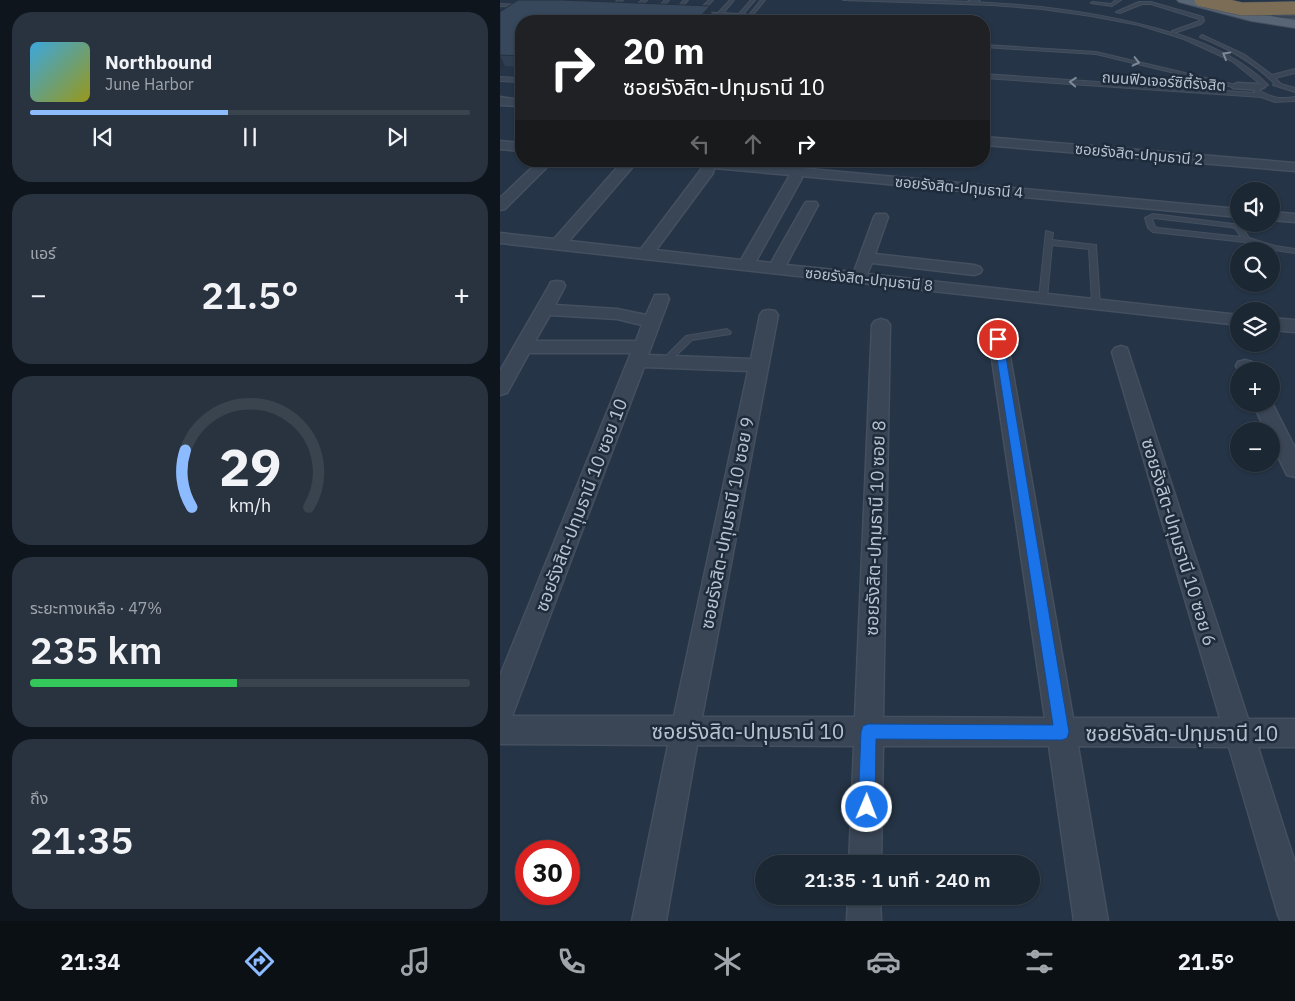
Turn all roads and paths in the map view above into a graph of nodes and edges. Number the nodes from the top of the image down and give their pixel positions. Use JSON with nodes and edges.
{"nodes":[{"id":1,"x":622,"y":0,"type":"edge"},
{"id":2,"x":645,"y":0,"type":"edge"},
{"id":3,"x":667,"y":0,"type":"edge"},
{"id":4,"x":686,"y":0,"type":"edge"},
{"id":5,"x":710,"y":0,"type":"edge"},
{"id":6,"x":732,"y":0,"type":"edge"},
{"id":7,"x":753,"y":0,"type":"edge"},
{"id":8,"x":763,"y":0,"type":"edge"},
{"id":9,"x":845,"y":0,"type":"edge"},
{"id":10,"x":974,"y":0,"type":"edge"},
{"id":11,"x":1119,"y":0,"type":"edge"},
{"id":12,"x":1183,"y":0,"type":"edge"},
{"id":13,"x":1202,"y":0,"type":"edge"},
{"id":14,"x":1206,"y":0,"type":"edge"},
{"id":15,"x":1220,"y":0,"type":"edge"},
{"id":16,"x":1092,"y":3,"type":"edge"},
{"id":17,"x":500,"y":5,"type":"edge"},
{"id":18,"x":518,"y":6,"type":"junction"},
{"id":19,"x":527,"y":6,"type":"edge"},
{"id":20,"x":1106,"y":7,"type":"junction"},
{"id":21,"x":1295,"y":8,"type":"edge"},
{"id":22,"x":512,"y":10,"type":"edge"},
{"id":23,"x":603,"y":10,"type":"edge"},
{"id":24,"x":609,"y":10,"type":"junction"},
{"id":25,"x":617,"y":10,"type":"edge"},
{"id":26,"x":625,"y":10,"type":"edge"},
{"id":27,"x":633,"y":11,"type":"junction"},
{"id":28,"x":640,"y":11,"type":"edge"},
{"id":29,"x":648,"y":11,"type":"edge"},
{"id":30,"x":655,"y":12,"type":"junction"},
{"id":31,"x":661,"y":12,"type":"edge"},
{"id":32,"x":668,"y":12,"type":"edge"},
{"id":33,"x":675,"y":12,"type":"junction"},
{"id":34,"x":1118,"y":12,"type":"junction"},
{"id":35,"x":683,"y":13,"type":"edge"},
{"id":36,"x":690,"y":13,"type":"edge"},
{"id":37,"x":698,"y":13,"type":"junction"},
{"id":38,"x":1295,"y":13,"type":"edge"},
{"id":39,"x":719,"y":14,"type":"junction"},
{"id":40,"x":727,"y":14,"type":"joint"},
{"id":41,"x":1129,"y":14,"type":"dead end"},
{"id":42,"x":741,"y":15,"type":"joint"},
{"id":43,"x":752,"y":15,"type":"edge"},
{"id":44,"x":1295,"y":18,"type":"edge"},
{"id":45,"x":1295,"y":24,"type":"edge"},
{"id":46,"x":1175,"y":26,"type":"dead end"},
{"id":47,"x":1184,"y":29,"type":"junction"},
{"id":48,"x":1174,"y":32,"type":"junction"},
{"id":49,"x":990,"y":46,"type":"edge"},
{"id":50,"x":990,"y":70,"type":"edge"},
{"id":51,"x":1295,"y":71,"type":"edge"},
{"id":52,"x":500,"y":73,"type":"edge"},
{"id":53,"x":515,"y":74,"type":"edge"},
{"id":54,"x":990,"y":76,"type":"edge"},
{"id":55,"x":1271,"y":76,"type":"junction"},
{"id":56,"x":500,"y":79,"type":"edge"},
{"id":57,"x":515,"y":80,"type":"edge"},
{"id":58,"x":1279,"y":85,"type":"junction"},
{"id":59,"x":1237,"y":86,"type":"junction"},
{"id":60,"x":1261,"y":89,"type":"junction"},
{"id":61,"x":1295,"y":90,"type":"edge"},
{"id":62,"x":1295,"y":99,"type":"edge"},
{"id":63,"x":500,"y":101,"type":"edge"},
{"id":64,"x":515,"y":102,"type":"edge"},
{"id":65,"x":990,"y":142,"type":"edge"},
{"id":66,"x":500,"y":145,"type":"edge"},
{"id":67,"x":515,"y":146,"type":"edge"},
{"id":68,"x":541,"y":167,"type":"edge"},
{"id":69,"x":625,"y":167,"type":"edge"},
{"id":70,"x":743,"y":167,"type":"edge"},
{"id":71,"x":1295,"y":167,"type":"edge"},
{"id":72,"x":708,"y":170,"type":"dead end"},
{"id":73,"x":796,"y":178,"type":"dead end"},
{"id":74,"x":811,"y":205,"type":"dead end"},
{"id":75,"x":500,"y":206,"type":"edge"},
{"id":76,"x":1230,"y":212,"type":"edge"},
{"id":77,"x":882,"y":217,"type":"dead end"},
{"id":78,"x":1280,"y":217,"type":"edge"},
{"id":79,"x":1295,"y":218,"type":"edge"},
{"id":80,"x":1049,"y":233,"type":"dead end"},
{"id":81,"x":500,"y":238,"type":"edge"},
{"id":82,"x":1246,"y":240,"type":"junction"},
{"id":83,"x":1048,"y":242,"type":"junction"},
{"id":84,"x":558,"y":244,"type":"junction"},
{"id":85,"x":1295,"y":250,"type":"edge"},
{"id":86,"x":645,"y":254,"type":"junction"},
{"id":87,"x":866,"y":258,"type":"junction"},
{"id":88,"x":745,"y":266,"type":"junction"},
{"id":89,"x":776,"y":269,"type":"junction"},
{"id":90,"x":974,"y":270,"type":"dead end"},
{"id":91,"x":858,"y":278,"type":"junction"},
{"id":92,"x":557,"y":286,"type":"dead end"},
{"id":93,"x":1043,"y":298,"type":"junction"},
{"id":94,"x":661,"y":299,"type":"dead end"},
{"id":95,"x":1096,"y":304,"type":"junction"},
{"id":96,"x":543,"y":309,"type":"junction"},
{"id":97,"x":769,"y":315,"type":"dead end"},
{"id":98,"x":1230,"y":319,"type":"edge"},
{"id":99,"x":652,"y":322,"type":"junction"},
{"id":100,"x":881,"y":325,"type":"dead end"},
{"id":101,"x":1280,"y":325,"type":"edge"},
{"id":102,"x":1295,"y":326,"type":"edge"},
{"id":103,"x":727,"y":332,"type":"dead end"},
{"id":104,"x":998,"y":339,"type":"dead end"},
{"id":105,"x":522,"y":347,"type":"junction"},
{"id":106,"x":1121,"y":352,"type":"dead end"},
{"id":107,"x":640,"y":354,"type":"junction"},
{"id":108,"x":665,"y":361,"type":"junction"},
{"id":109,"x":759,"y":365,"type":"junction"},
{"id":110,"x":500,"y":388,"type":"edge"},
{"id":111,"x":1267,"y":412,"type":"edge"},
{"id":112,"x":1295,"y":469,"type":"edge"},
{"id":113,"x":500,"y":711,"type":"edge"},
{"id":114,"x":500,"y":730,"type":"edge"},
{"id":115,"x":685,"y":731,"type":"junction"},
{"id":116,"x":868,"y":732,"type":"junction"},
{"id":117,"x":1062,"y":732,"type":"junction"},
{"id":118,"x":1238,"y":733,"type":"junction"},
{"id":119,"x":1295,"y":733,"type":"edge"},
{"id":120,"x":865,"y":855,"type":"edge"},
{"id":121,"x":864,"y":905,"type":"edge"},
{"id":122,"x":1295,"y":915,"type":"edge"},
{"id":123,"x":649,"y":921,"type":"edge"},
{"id":124,"x":864,"y":921,"type":"edge"},
{"id":125,"x":1091,"y":921,"type":"edge"}],
"edges":[{"from":1,"to":24,"type":"lane"},
{"from":2,"to":27,"type":"lane"},
{"from":3,"to":30,"type":"lane"},
{"from":4,"to":33,"type":"lane"},
{"from":5,"to":37,"type":"lane"},
{"from":6,"to":39,"type":"lane"},
{"from":7,"to":42,"type":"lane"},
{"from":8,"to":43,"type":"lane"},
{"from":9,"to":10,"type":"lane","name":"ถนนฟิวเจอร์ซิตี้รังสิต"},
{"from":10,"to":48,"type":"lane","name":"ถนนฟิวเจอร์ซิตี้รังสิต"},
{"from":11,"to":20,"type":"lane"},
{"from":12,"to":45,"type":"main road"},
{"from":13,"to":21,"type":"highway","bridge":true},
{"from":14,"to":44,"type":"main road"},
{"from":15,"to":38,"type":"main road","bridge":true},
{"from":16,"to":20,"type":"lane"},
{"from":17,"to":18,"type":"lane"},
{"from":18,"to":19,"type":"lane"},
{"from":18,"to":22,"type":"lane"},
{"from":20,"to":34,"type":"lane"},
{"from":23,"to":24,"type":"lane"},
{"from":24,"to":25,"type":"lane"},
{"from":26,"to":27,"type":"lane"},
{"from":27,"to":28,"type":"lane"},
{"from":29,"to":30,"type":"lane"},
{"from":30,"to":31,"type":"lane"},
{"from":32,"to":33,"type":"lane"},
{"from":33,"to":35,"type":"lane"},
{"from":34,"to":41,"type":"lane"},
{"from":34,"to":47,"type":"lane"},
{"from":36,"to":37,"type":"lane"},
{"from":37,"to":39,"type":"lane"},
{"from":39,"to":40,"type":"lane"},
{"from":40,"to":42,"type":"lane"},
{"from":46,"to":47,"type":"lane","name":"ถนนฟิวเจอร์ซิตี้รังสิต"},
{"from":47,"to":48,"type":"lane"},
{"from":47,"to":55,"type":"lane","name":"ถนนฟิวเจอร์ซิตี้รังสิต"},
{"from":60,"to":48,"type":"lane","name":"ถนนฟิวเจอร์ซิตี้รังสิต","one_way":true},
{"from":49,"to":59,"type":"lane","name":"ถนนฟิวเจอร์ซิตี้รังสิต","one_way":true},
{"from":50,"to":59,"type":"lane","name":"ถนนฟิวเจอร์ซิตี้รังสิต"},
{"from":51,"to":55,"type":"lane"},
{"from":52,"to":53,"type":"lane"},
{"from":60,"to":54,"type":"lane","name":"ถนนฟิวเจอร์ซิตี้รังสิต","one_way":true},
{"from":55,"to":58,"type":"lane","name":"ถนนฟิวเจอร์ซิตี้รังสิต"},
{"from":56,"to":57,"type":"lane"},
{"from":58,"to":60,"type":"lane","name":"ถนนฟิวเจอร์ซิตี้รังสิต"},
{"from":58,"to":61,"type":"lane","name":"ถนนฟิวเจอร์ซิตี้รังสิต"},
{"from":59,"to":60,"type":"street"},
{"from":60,"to":62,"type":"lane","name":"ถนนฟิวเจอร์ซิตี้รังสิต"},
{"from":63,"to":64,"type":"street"},
{"from":65,"to":71,"type":"street","name":"ซอยรังสิต-ปทุมธานี 2"},
{"from":66,"to":67,"type":"street"},
{"from":68,"to":75,"type":"street"},
{"from":69,"to":84,"type":"street"},
{"from":70,"to":76,"type":"street","name":"ซอยรังสิต-ปทุมธานี 4"},
{"from":72,"to":86,"type":"street"},
{"from":73,"to":88,"type":"street"},
{"from":74,"to":89,"type":"street"},
{"from":77,"to":87,"type":"street"},
{"from":78,"to":79,"type":"street"},
{"from":80,"to":83,"type":"lane"},
{"from":81,"to":84,"type":"street","name":"ซอยรังสิต-ปทุมธานี 8"},
{"from":82,"to":82,"type":"lane"},
{"from":82,"to":85,"type":"lane"},
{"from":83,"to":93,"type":"lane"},
{"from":83,"to":95,"type":"lane"},
{"from":84,"to":86,"type":"street","name":"ซอยรังสิต-ปทุมธานี 8"},
{"from":86,"to":88,"type":"street","name":"ซอยรังสิต-ปทุมธานี 8"},
{"from":87,"to":90,"type":"street"},
{"from":87,"to":91,"type":"street"},
{"from":88,"to":89,"type":"street","name":"ซอยรังสิต-ปทุมธานี 8"},
{"from":89,"to":91,"type":"street","name":"ซอยรังสิต-ปทุมธานี 8"},
{"from":91,"to":93,"type":"street","name":"ซอยรังสิต-ปทุมธานี 8"},
{"from":92,"to":96,"type":"street"},
{"from":93,"to":95,"type":"street","name":"ซอยรังสิต-ปทุมธานี 8"},
{"from":94,"to":99,"type":"street","name":"ซอยรังสิต-ปทุมธานี 10 ซอย 10"},
{"from":95,"to":98,"type":"street","name":"ซอยรังสิต-ปทุมธานี 8"},
{"from":96,"to":99,"type":"street"},
{"from":96,"to":105,"type":"street"},
{"from":97,"to":109,"type":"street","name":"ซอยรังสิต-ปทุมธานี 10 ซอย 9"},
{"from":99,"to":107,"type":"street","name":"ซอยรังสิต-ปทุมธานี 10 ซอย 10"},
{"from":100,"to":116,"type":"street","name":"ซอยรังสิต-ปทุมธานี 10 ซอย 8"},
{"from":101,"to":102,"type":"street"},
{"from":103,"to":108,"type":"lane"},
{"from":104,"to":117,"type":"street"},
{"from":105,"to":107,"type":"street"},
{"from":105,"to":110,"type":"street"},
{"from":106,"to":118,"type":"street","name":"ซอยรังสิต-ปทุมธานี 10 ซอย 6"},
{"from":107,"to":108,"type":"street"},
{"from":107,"to":113,"type":"street","name":"ซอยรังสิต-ปทุมธานี 10 ซอย 10"},
{"from":108,"to":109,"type":"street"},
{"from":109,"to":115,"type":"street","name":"ซอยรังสิต-ปทุมธานี 10 ซอย 9"},
{"from":111,"to":112,"type":"street"},
{"from":114,"to":115,"type":"street","name":"ซอยรังสิต-ปทุมธานี 10"},
{"from":115,"to":116,"type":"street","name":"ซอยรังสิต-ปทุมธานี 10"},
{"from":115,"to":123,"type":"street","name":"ซอยรังสิต-ปทุมธานี 10 ซอย 9"},
{"from":116,"to":117,"type":"street","name":"ซอยรังสิต-ปทุมธานี 10"},
{"from":116,"to":120,"type":"street","name":"ซอยรังสิต-ปทุมธานี 10 ซอย 8"},
{"from":117,"to":118,"type":"street","name":"ซอยรังสิต-ปทุมธานี 10"},
{"from":117,"to":125,"type":"street"},
{"from":118,"to":119,"type":"street","name":"ซอยรังสิต-ปทุมธานี 10"},
{"from":118,"to":122,"type":"street","name":"ซอยรังสิต-ปทุมธานี 10 ซอย 6"},
{"from":121,"to":124,"type":"street"}]}
